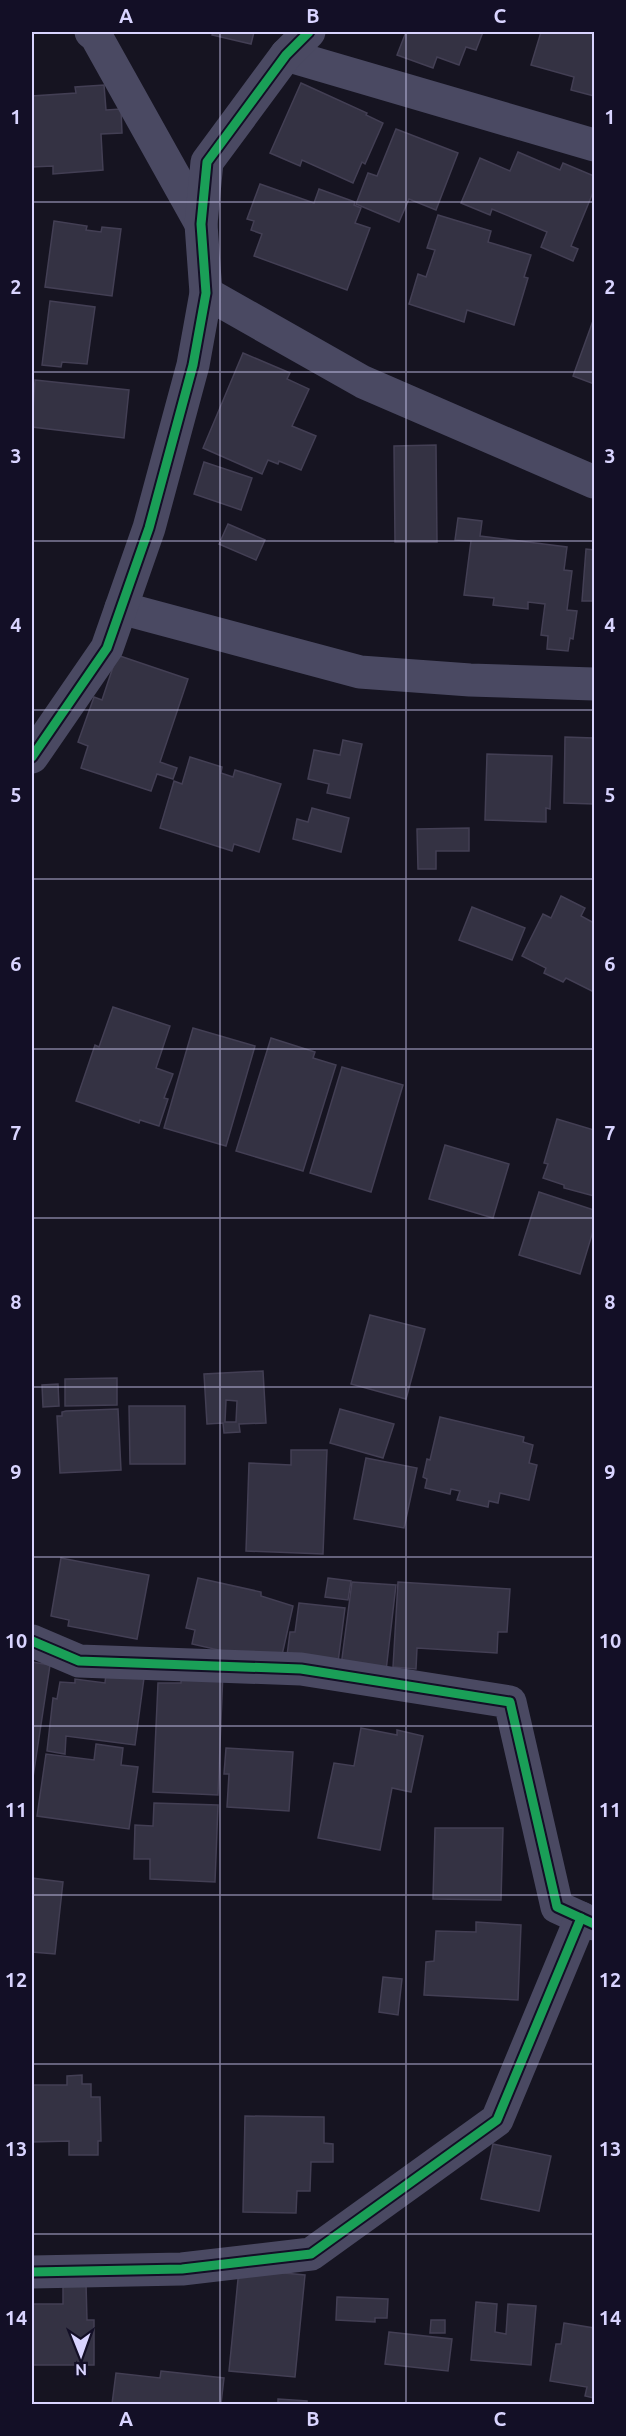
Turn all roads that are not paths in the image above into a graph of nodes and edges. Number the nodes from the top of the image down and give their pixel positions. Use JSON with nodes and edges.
{"nodes":[{"id":1,"x":91,"y":32,"type":"edge"},
{"id":2,"x":309,"y":32,"type":"edge"},
{"id":3,"x":286,"y":55,"type":"junction"},
{"id":4,"x":594,"y":145,"type":"edge"},
{"id":5,"x":201,"y":224,"type":"junction"},
{"id":6,"x":206,"y":293,"type":"junction"},
{"id":7,"x":594,"y":482,"type":"edge"},
{"id":8,"x":122,"y":608,"type":"junction"},
{"id":9,"x":594,"y":684,"type":"edge"},
{"id":10,"x":32,"y":757,"type":"edge"},
{"id":11,"x":32,"y":1641,"type":"edge"},
{"id":12,"x":588,"y":1921,"type":"edge"},
{"id":13,"x":32,"y":2272,"type":"edge"}],
"edges":[{"from":1,"to":5,"type":"street"},
{"from":2,"to":3,"type":"street"},
{"from":3,"to":4,"type":"street"},
{"from":3,"to":5,"type":"street"},
{"from":5,"to":6,"type":"street"},
{"from":6,"to":7,"type":"street"},
{"from":6,"to":8,"type":"street"},
{"from":8,"to":9,"type":"street"},
{"from":8,"to":10,"type":"street"},
{"from":11,"to":12,"type":"street"},
{"from":12,"to":13,"type":"street"}]}
